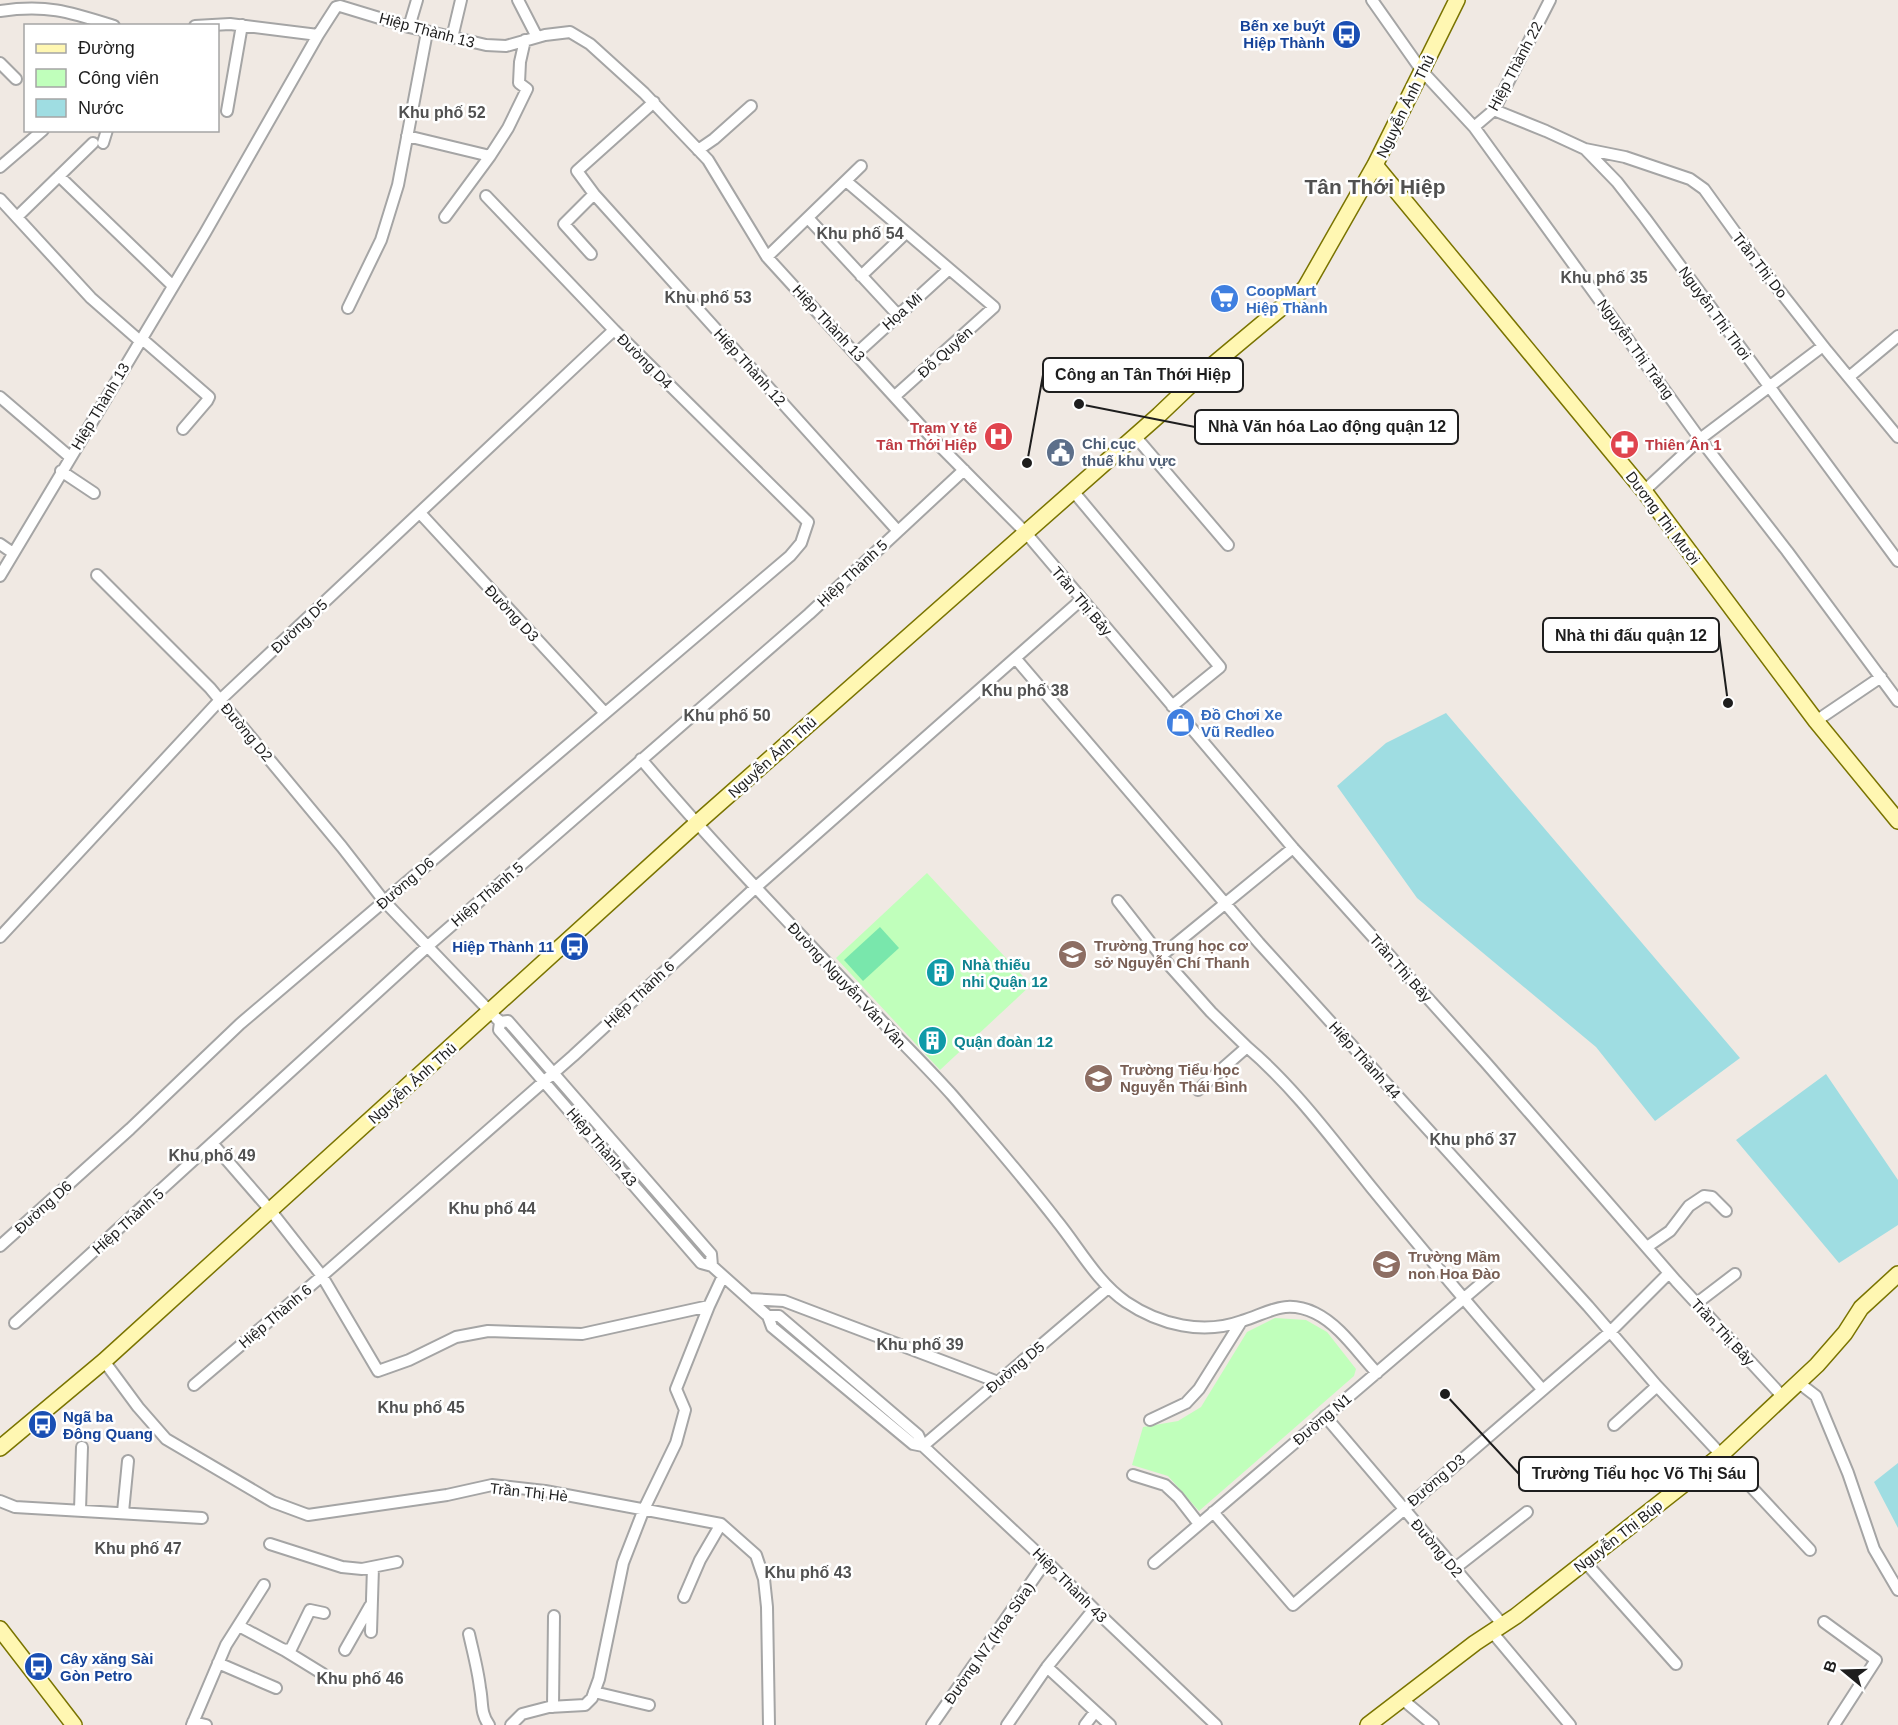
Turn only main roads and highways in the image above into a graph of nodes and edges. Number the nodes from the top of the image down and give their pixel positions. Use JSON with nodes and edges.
{"nodes":[{"id":1,"x":1456,"y":0,"type":"edge"},
{"id":2,"x":1375,"y":165,"type":"junction"},
{"id":3,"x":1898,"y":821,"type":"edge"},
{"id":4,"x":1898,"y":1274,"type":"edge"},
{"id":5,"x":0,"y":1448,"type":"edge"},
{"id":6,"x":0,"y":1629,"type":"edge"},
{"id":7,"x":74,"y":1725,"type":"edge"},
{"id":8,"x":1368,"y":1725,"type":"edge"}],
"edges":[{"from":1,"to":2,"type":"main road","name":"Nguyễn Ảnh Thủ"},
{"from":2,"to":3,"type":"main road","name":"Dương Thị Mười"},
{"from":2,"to":5,"type":"main road","name":"Nguyễn Ảnh Thủ"},
{"from":4,"to":8,"type":"main road","name":"Nguyễn Thị Búp"},
{"from":6,"to":7,"type":"main road"}]}
